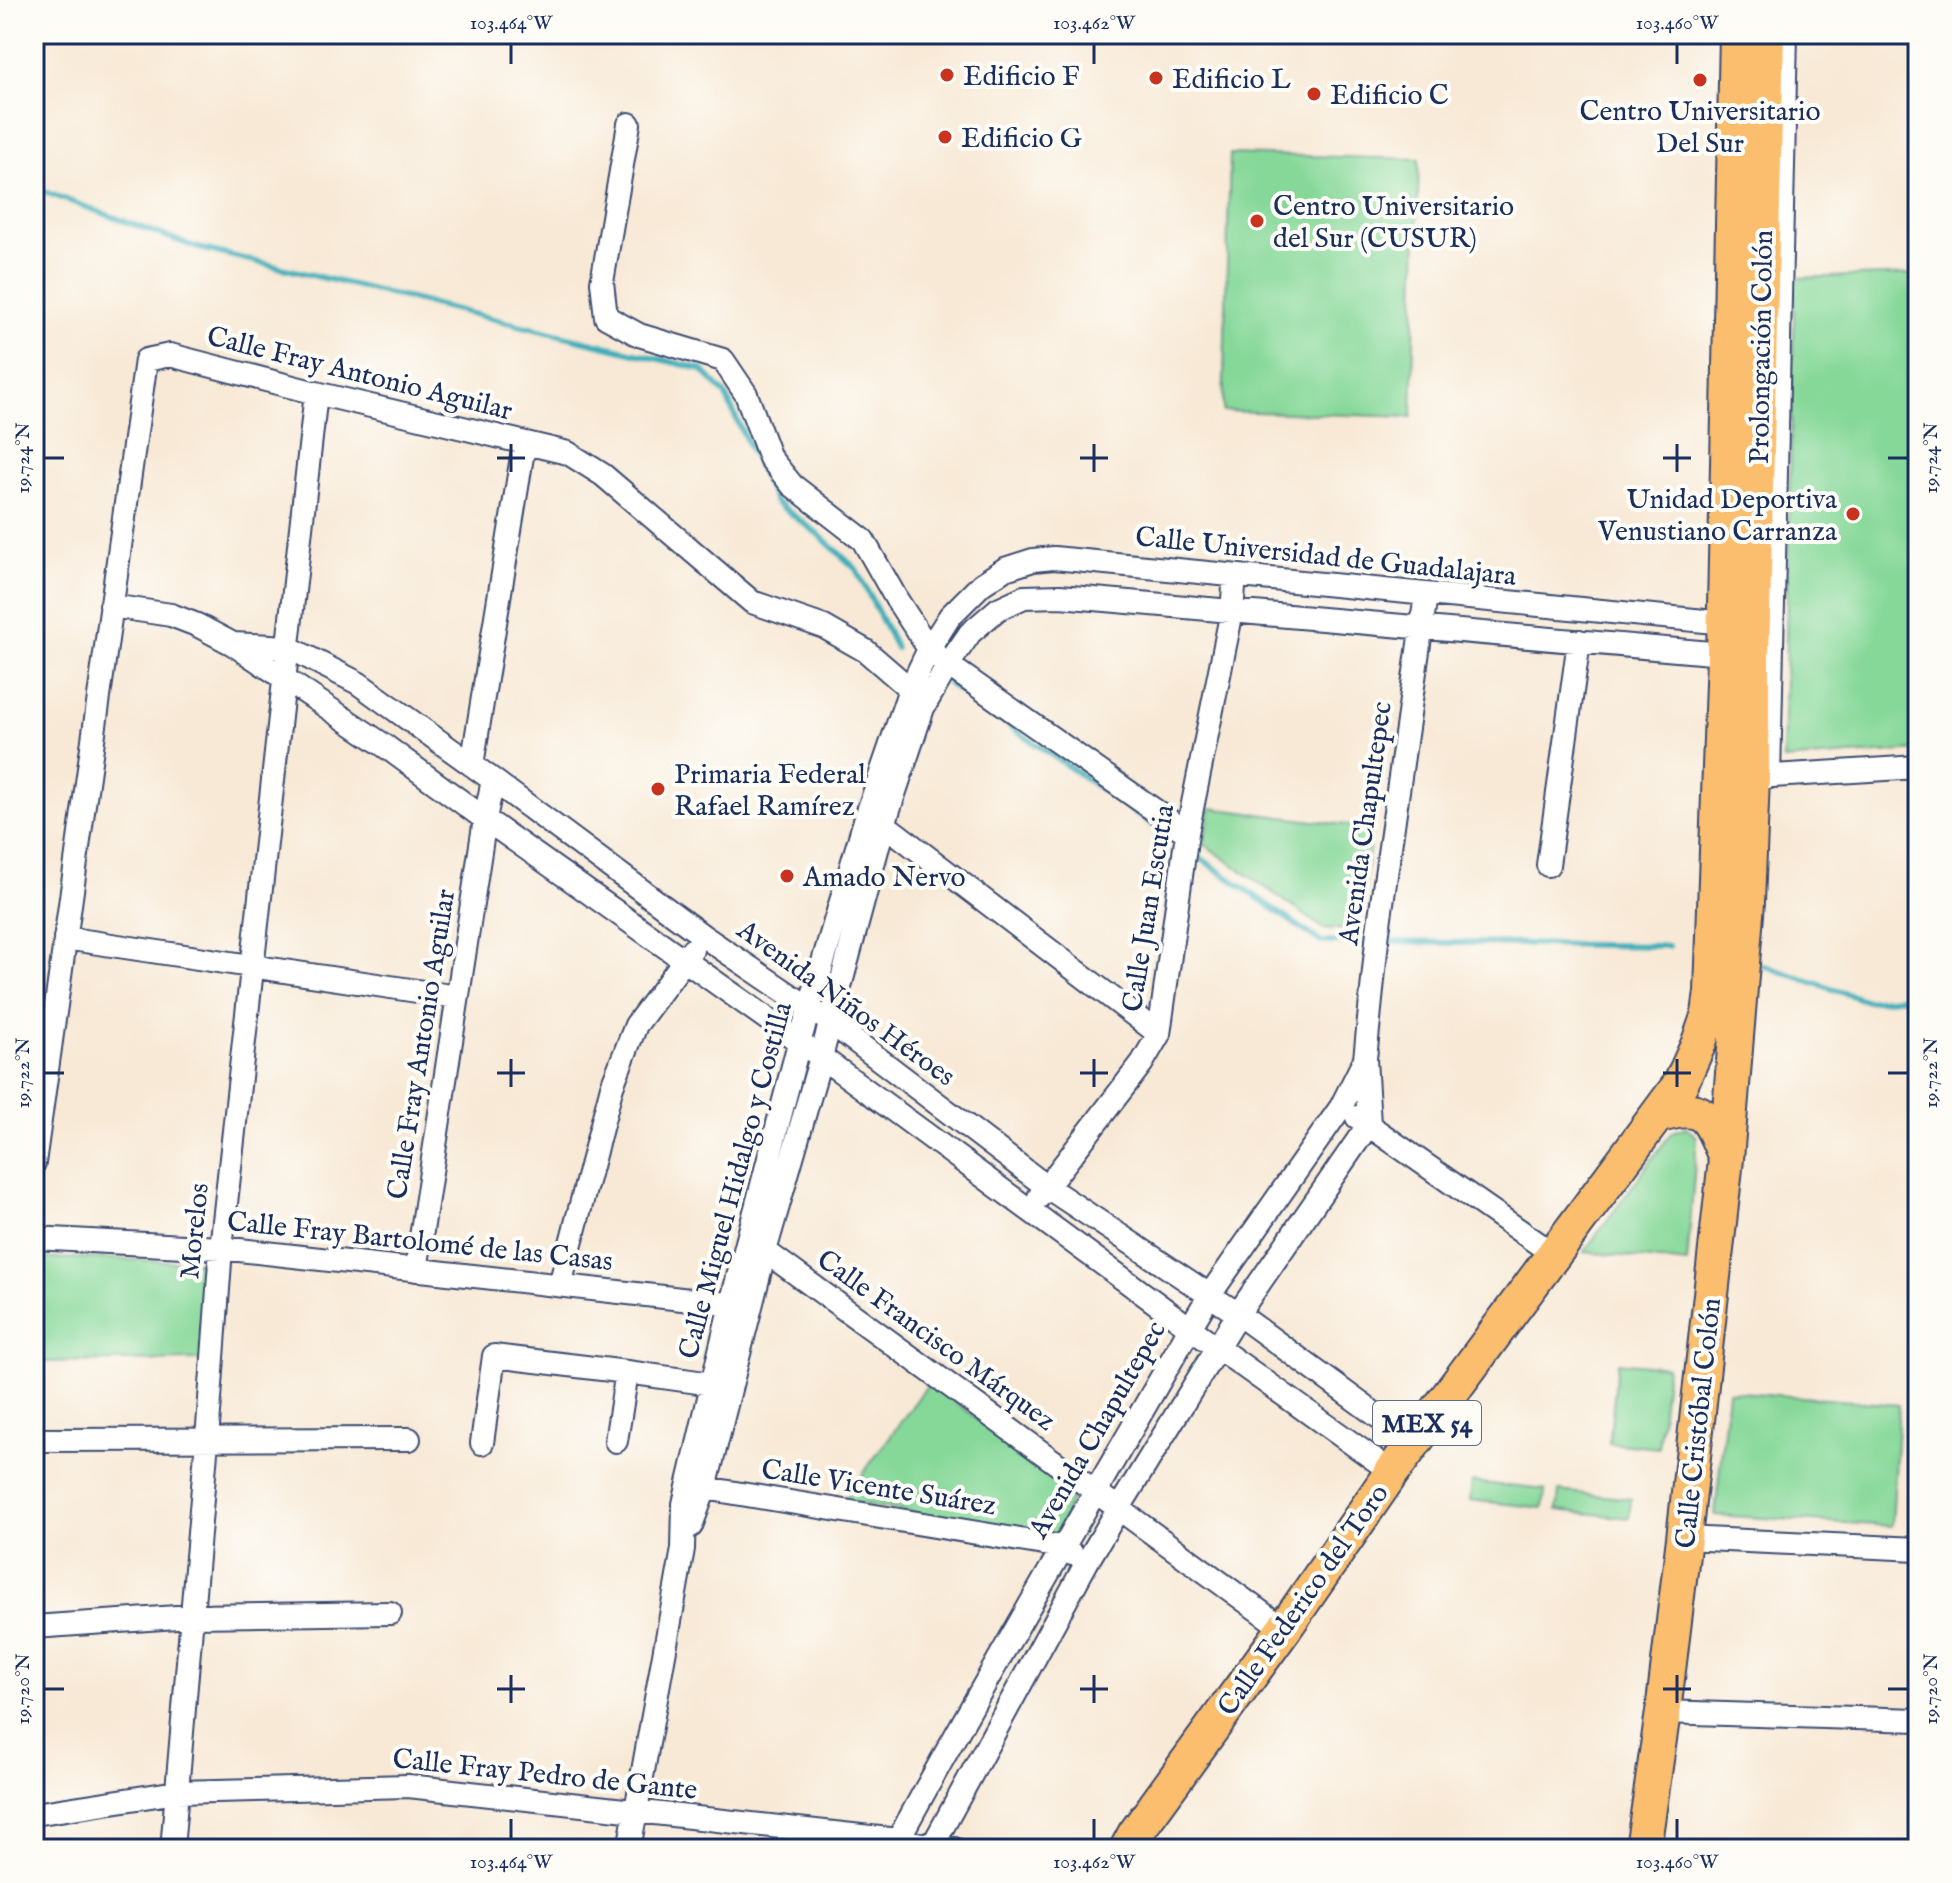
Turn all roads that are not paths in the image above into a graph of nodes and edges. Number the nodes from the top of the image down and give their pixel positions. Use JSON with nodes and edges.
{"nodes":[{"id":1,"x":1737,"y":34,"type":"edge"},
{"id":2,"x":1767,"y":34,"type":"edge"},
{"id":3,"x":1786,"y":34,"type":"edge"},
{"id":4,"x":629,"y":124,"type":"dead end"},
{"id":5,"x":316,"y":393,"type":"junction"},
{"id":6,"x":524,"y":444,"type":"junction"},
{"id":7,"x":1235,"y":576,"type":"junction"},
{"id":8,"x":1426,"y":595,"type":"junction"},
{"id":9,"x":111,"y":606,"type":"junction"},
{"id":10,"x":1232,"y":611,"type":"junction"},
{"id":11,"x":1423,"y":627,"type":"junction"},
{"id":12,"x":1739,"y":640,"type":"junction"},
{"id":13,"x":1579,"y":641,"type":"junction"},
{"id":14,"x":233,"y":644,"type":"junction"},
{"id":15,"x":288,"y":647,"type":"junction"},
{"id":16,"x":929,"y":649,"type":"junction"},
{"id":17,"x":948,"y":665,"type":"junction"},
{"id":18,"x":284,"y":678,"type":"junction"},
{"id":19,"x":910,"y":689,"type":"junction"},
{"id":20,"x":439,"y":741,"type":"junction"},
{"id":21,"x":385,"y":746,"type":"junction"},
{"id":22,"x":472,"y":765,"type":"junction"},
{"id":23,"x":1918,"y":767,"type":"edge"},
{"id":24,"x":1747,"y":777,"type":"junction"},
{"id":25,"x":493,"y":780,"type":"junction"},
{"id":26,"x":485,"y":819,"type":"junction"},
{"id":27,"x":875,"y":821,"type":"junction"},
{"id":28,"x":1187,"y":833,"type":"junction"},
{"id":29,"x":1548,"y":865,"type":"dead end"},
{"id":30,"x":703,"y":936,"type":"junction"},
{"id":31,"x":65,"y":938,"type":"junction"},
{"id":32,"x":684,"y":959,"type":"junction"},
{"id":33,"x":252,"y":967,"type":"junction"},
{"id":34,"x":1726,"y":994,"type":"junction"},
{"id":35,"x":457,"y":997,"type":"junction"},
{"id":36,"x":810,"y":1009,"type":"junction"},
{"id":37,"x":830,"y":1022,"type":"junction"},
{"id":38,"x":1159,"y":1034,"type":"junction"},
{"id":39,"x":799,"y":1043,"type":"junction"},
{"id":40,"x":821,"y":1057,"type":"junction"},
{"id":41,"x":1365,"y":1059,"type":"junction"},
{"id":42,"x":1341,"y":1107,"type":"junction"},
{"id":43,"x":1657,"y":1116,"type":"junction"},
{"id":44,"x":1369,"y":1124,"type":"junction"},
{"id":45,"x":1726,"y":1159,"type":"junction"},
{"id":46,"x":34,"y":1163,"type":"edge"},
{"id":47,"x":1047,"y":1187,"type":"junction"},
{"id":48,"x":1029,"y":1209,"type":"junction"},
{"id":49,"x":34,"y":1238,"type":"edge"},
{"id":50,"x":221,"y":1248,"type":"junction"},
{"id":51,"x":756,"y":1248,"type":"junction"},
{"id":52,"x":1553,"y":1254,"type":"junction"},
{"id":53,"x":416,"y":1270,"type":"junction"},
{"id":54,"x":560,"y":1285,"type":"junction"},
{"id":55,"x":1209,"y":1296,"type":"junction"},
{"id":56,"x":740,"y":1305,"type":"junction"},
{"id":57,"x":1238,"y":1314,"type":"junction"},
{"id":58,"x":1190,"y":1328,"type":"junction"},
{"id":59,"x":1217,"y":1347,"type":"junction"},
{"id":60,"x":627,"y":1372,"type":"junction"},
{"id":61,"x":712,"y":1384,"type":"junction"},
{"id":62,"x":409,"y":1439,"type":"dead end"},
{"id":63,"x":34,"y":1440,"type":"edge"},
{"id":64,"x":207,"y":1440,"type":"junction"},
{"id":65,"x":616,"y":1441,"type":"dead end"},
{"id":66,"x":1413,"y":1442,"type":"junction"},
{"id":67,"x":482,"y":1443,"type":"dead end"},
{"id":68,"x":1392,"y":1472,"type":"junction"},
{"id":69,"x":705,"y":1488,"type":"junction"},
{"id":70,"x":1096,"y":1491,"type":"junction"},
{"id":71,"x":684,"y":1504,"type":"junction"},
{"id":72,"x":1119,"y":1508,"type":"junction"},
{"id":73,"x":1684,"y":1538,"type":"junction"},
{"id":74,"x":1062,"y":1547,"type":"junction"},
{"id":75,"x":683,"y":1549,"type":"junction"},
{"id":76,"x":1918,"y":1549,"type":"edge"},
{"id":77,"x":1087,"y":1562,"type":"junction"},
{"id":78,"x":390,"y":1613,"type":"dead end"},
{"id":79,"x":191,"y":1616,"type":"junction"},
{"id":80,"x":34,"y":1627,"type":"edge"},
{"id":81,"x":1284,"y":1629,"type":"junction"},
{"id":82,"x":1663,"y":1712,"type":"junction"},
{"id":83,"x":1918,"y":1720,"type":"edge"},
{"id":84,"x":177,"y":1792,"type":"junction"},
{"id":85,"x":635,"y":1811,"type":"junction"},
{"id":86,"x":34,"y":1814,"type":"edge"},
{"id":87,"x":898,"y":1840,"type":"junction"},
{"id":88,"x":944,"y":1847,"type":"edge"},
{"id":89,"x":172,"y":1849,"type":"edge"},
{"id":90,"x":629,"y":1849,"type":"edge"},
{"id":91,"x":1127,"y":1849,"type":"edge"},
{"id":92,"x":1643,"y":1849,"type":"edge"}],
"edges":[{"from":1,"to":12,"type":"main road","name":"Prolongación Colón","number":"MEX 54"},
{"from":2,"to":12,"type":"main road","name":"Prolongación Colón","number":"MEX 54"},
{"from":3,"to":24,"type":"street","name":"Prolongación Colón"},
{"from":4,"to":16,"type":"street"},
{"from":5,"to":6,"type":"street","name":"Calle Fray Antonio Aguilar"},
{"from":5,"to":9,"type":"street","name":"Calle Fray Antonio Aguilar"},
{"from":5,"to":15,"type":"street","name":"Morelos"},
{"from":6,"to":19,"type":"street"},
{"from":6,"to":22,"type":"street","name":"Calle Fray Antonio Aguilar"},
{"from":7,"to":8,"type":"street","name":"Calle Universidad de Guadalajara"},
{"from":7,"to":10,"type":"street","name":"Calle Juan Escutia"},
{"from":7,"to":16,"type":"street","name":"Calle Universidad de Guadalajara"},
{"from":8,"to":11,"type":"street","name":"Avenida Chapultepec"},
{"from":8,"to":12,"type":"street","name":"Calle Universidad de Guadalajara"},
{"from":9,"to":14,"type":"street","name":"Avenida Niños Héroes"},
{"from":9,"to":31,"type":"street"},
{"from":10,"to":11,"type":"street"},
{"from":10,"to":17,"type":"street"},
{"from":10,"to":28,"type":"street","name":"Calle Juan Escutia"},
{"from":11,"to":13,"type":"street"},
{"from":11,"to":41,"type":"street","name":"Avenida Chapultepec"},
{"from":12,"to":13,"type":"street"},
{"from":12,"to":24,"type":"main road","name":"Prolongación Colón","number":"MEX 54"},
{"from":13,"to":29,"type":"street"},
{"from":14,"to":15,"type":"street","name":"Avenida Niños Héroes"},
{"from":14,"to":18,"type":"street","name":"Avenida Niños Héroes"},
{"from":15,"to":18,"type":"street","name":"Morelos"},
{"from":15,"to":20,"type":"street","name":"Avenida Niños Héroes"},
{"from":16,"to":17,"type":"street"},
{"from":16,"to":19,"type":"street","name":"Calle Miguel Hidalgo y Costilla"},
{"from":17,"to":27,"type":"street","name":"Calle Miguel Hidalgo y Costilla"},
{"from":17,"to":28,"type":"street"},
{"from":18,"to":21,"type":"street","name":"Avenida Niños Héroes"},
{"from":18,"to":33,"type":"street","name":"Morelos"},
{"from":19,"to":27,"type":"street","name":"Calle Miguel Hidalgo y Costilla"},
{"from":20,"to":21,"type":"street"},
{"from":20,"to":22,"type":"street","name":"Avenida Niños Héroes"},
{"from":21,"to":26,"type":"street","name":"Avenida Niños Héroes"},
{"from":22,"to":25,"type":"street","name":"Avenida Niños Héroes"},
{"from":23,"to":24,"type":"street"},
{"from":24,"to":34,"type":"main road","name":"Prolongación Colón","number":"MEX 54"},
{"from":25,"to":26,"type":"street","name":"Calle Fray Antonio Aguilar"},
{"from":25,"to":30,"type":"street","name":"Avenida Niños Héroes"},
{"from":26,"to":32,"type":"street","name":"Avenida Niños Héroes"},
{"from":26,"to":35,"type":"street","name":"Calle Fray Antonio Aguilar"},
{"from":27,"to":36,"type":"street","name":"Calle Miguel Hidalgo y Costilla"},
{"from":27,"to":37,"type":"street","name":"Calle Miguel Hidalgo y Costilla"},
{"from":27,"to":38,"type":"street"},
{"from":28,"to":38,"type":"street","name":"Calle Juan Escutia"},
{"from":30,"to":32,"type":"street"},
{"from":30,"to":36,"type":"street","name":"Avenida Niños Héroes"},
{"from":31,"to":33,"type":"street"},
{"from":31,"to":46,"type":"street"},
{"from":32,"to":39,"type":"street","name":"Avenida Niños Héroes"},
{"from":32,"to":54,"type":"street"},
{"from":33,"to":35,"type":"street"},
{"from":33,"to":50,"type":"street","name":"Morelos"},
{"from":34,"to":43,"type":"main road","name":"Calle Federico del Toro","number":"MEX 54"},
{"from":34,"to":45,"type":"main road","name":"Calle Cristóbal Colón","number":"MEX 54"},
{"from":35,"to":53,"type":"street","name":"Calle Fray Antonio Aguilar"},
{"from":36,"to":37,"type":"street","name":"Avenida Niños Héroes"},
{"from":36,"to":39,"type":"street","name":"Calle Miguel Hidalgo y Costilla"},
{"from":37,"to":40,"type":"street","name":"Calle Miguel Hidalgo y Costilla"},
{"from":37,"to":47,"type":"street","name":"Avenida Niños Héroes"},
{"from":38,"to":47,"type":"street","name":"Calle Juan Escutia"},
{"from":39,"to":40,"type":"street","name":"Avenida Niños Héroes"},
{"from":39,"to":51,"type":"street","name":"Calle Miguel Hidalgo y Costilla"},
{"from":40,"to":48,"type":"street","name":"Avenida Niños Héroes"},
{"from":40,"to":51,"type":"street","name":"Calle Miguel Hidalgo y Costilla"},
{"from":41,"to":42,"type":"street","name":"Avenida Chapultepec"},
{"from":41,"to":44,"type":"street","name":"Avenida Chapultepec"},
{"from":42,"to":44,"type":"street"},
{"from":42,"to":55,"type":"street","name":"Avenida Chapultepec"},
{"from":43,"to":45,"type":"main road"},
{"from":43,"to":52,"type":"main road","name":"Calle Federico del Toro","number":"MEX 54"},
{"from":44,"to":52,"type":"street"},
{"from":44,"to":57,"type":"street","name":"Avenida Chapultepec"},
{"from":45,"to":73,"type":"main road","name":"Calle Cristóbal Colón","number":"MEX 54"},
{"from":47,"to":48,"type":"street","name":"Calle Juan Escutia"},
{"from":47,"to":55,"type":"street","name":"Avenida Niños Héroes"},
{"from":48,"to":58,"type":"street","name":"Avenida Niños Héroes"},
{"from":49,"to":50,"type":"street","name":"Calle Fray Bartolomé de las Casas"},
{"from":50,"to":53,"type":"street","name":"Calle Fray Bartolomé de las Casas"},
{"from":50,"to":64,"type":"street","name":"Morelos"},
{"from":51,"to":56,"type":"street","name":"Calle Miguel Hidalgo y Costilla"},
{"from":51,"to":70,"type":"street","name":"Calle Francisco Márquez"},
{"from":52,"to":66,"type":"main road","name":"Calle Federico del Toro","number":"MEX 54"},
{"from":53,"to":54,"type":"street","name":"Calle Fray Bartolomé de las Casas"},
{"from":54,"to":56,"type":"street","name":"Calle Fray Bartolomé de las Casas"},
{"from":55,"to":57,"type":"street","name":"Avenida Niños Héroes"},
{"from":55,"to":58,"type":"street","name":"Avenida Chapultepec"},
{"from":56,"to":61,"type":"street","name":"Calle Miguel Hidalgo y Costilla"},
{"from":56,"to":69,"type":"street","name":"Calle Miguel Hidalgo y Costilla"},
{"from":57,"to":59,"type":"street","name":"Avenida Chapultepec"},
{"from":57,"to":66,"type":"street","name":"Avenida Niños Héroes"},
{"from":58,"to":59,"type":"street","name":"Avenida Niños Héroes"},
{"from":58,"to":70,"type":"street","name":"Avenida Chapultepec"},
{"from":59,"to":68,"type":"street","name":"Avenida Niños Héroes"},
{"from":59,"to":72,"type":"street","name":"Avenida Chapultepec"},
{"from":60,"to":61,"type":"street"},
{"from":60,"to":65,"type":"street"},
{"from":60,"to":67,"type":"street"},
{"from":61,"to":71,"type":"street","name":"Calle Miguel Hidalgo y Costilla"},
{"from":62,"to":64,"type":"street"},
{"from":63,"to":64,"type":"street"},
{"from":64,"to":79,"type":"street","name":"Morelos"},
{"from":66,"to":68,"type":"main road","name":"Calle Federico del Toro","number":"MEX 54"},
{"from":68,"to":81,"type":"main road","name":"Calle Federico del Toro","number":"MEX 54"},
{"from":69,"to":71,"type":"street"},
{"from":69,"to":74,"type":"street","name":"Calle Vicente Suárez"},
{"from":69,"to":75,"type":"street","name":"Calle Miguel Hidalgo y Costilla"},
{"from":70,"to":72,"type":"street","name":"Calle Francisco Márquez"},
{"from":70,"to":74,"type":"street","name":"Avenida Chapultepec"},
{"from":71,"to":75,"type":"street","name":"Calle Miguel Hidalgo y Costilla"},
{"from":72,"to":77,"type":"street","name":"Avenida Chapultepec"},
{"from":72,"to":81,"type":"street","name":"Calle Francisco Márquez"},
{"from":73,"to":76,"type":"street"},
{"from":73,"to":82,"type":"main road","name":"Calle Cristóbal Colón","number":"MEX 54"},
{"from":74,"to":77,"type":"street","name":"Calle Vicente Suárez"},
{"from":74,"to":87,"type":"street","name":"Avenida Chapultepec"},
{"from":75,"to":85,"type":"street","name":"Calle Miguel Hidalgo y Costilla"},
{"from":77,"to":88,"type":"street","name":"Avenida Chapultepec"},
{"from":78,"to":79,"type":"street"},
{"from":79,"to":80,"type":"street"},
{"from":79,"to":84,"type":"street","name":"Morelos"},
{"from":81,"to":91,"type":"main road","name":"Calle Federico del Toro","number":"MEX 54"},
{"from":82,"to":83,"type":"street"},
{"from":82,"to":92,"type":"main road","name":"Calle Cristóbal Colón","number":"MEX 54"},
{"from":84,"to":85,"type":"street","name":"Calle Fray Pedro de Gante"},
{"from":84,"to":86,"type":"street","name":"Calle Fray Pedro de Gante"},
{"from":84,"to":89,"type":"street","name":"Morelos"},
{"from":85,"to":87,"type":"street","name":"Calle Fray Pedro de Gante"},
{"from":85,"to":90,"type":"street","name":"Calle Miguel Hidalgo y Costilla"},
{"from":87,"to":88,"type":"street","name":"Calle Fray Pedro de Gante"}]}
